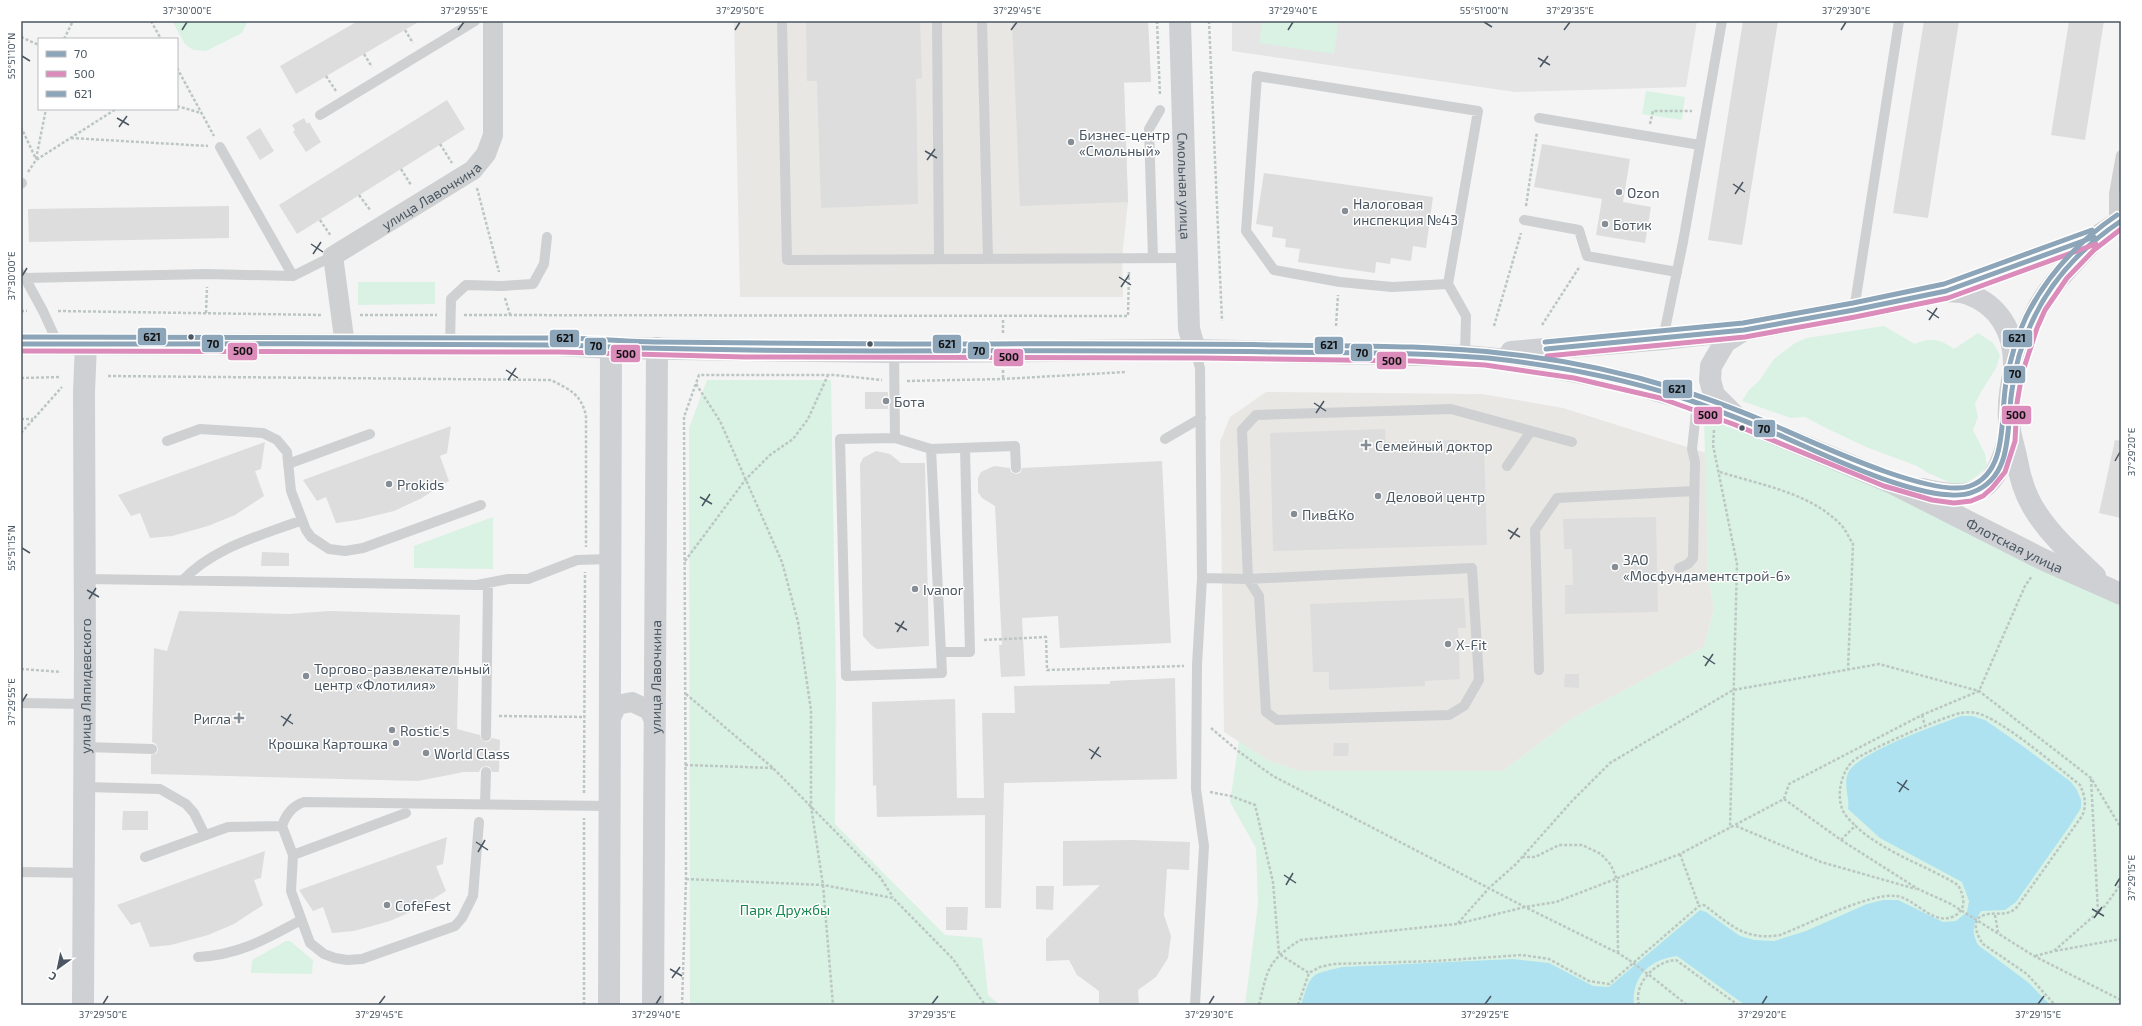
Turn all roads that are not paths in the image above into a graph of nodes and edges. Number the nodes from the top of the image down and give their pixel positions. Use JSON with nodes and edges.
{"nodes":[{"id":1,"x":475,"y":21,"type":"edge"},
{"id":2,"x":493,"y":21,"type":"edge"},
{"id":3,"x":782,"y":21,"type":"edge"},
{"id":4,"x":937,"y":21,"type":"edge"},
{"id":5,"x":982,"y":21,"type":"edge"},
{"id":6,"x":1180,"y":21,"type":"edge"},
{"id":7,"x":1722,"y":21,"type":"edge"},
{"id":8,"x":1899,"y":21,"type":"edge"},
{"id":9,"x":1160,"y":110,"type":"road end"},
{"id":10,"x":320,"y":115,"type":"dead end"},
{"id":11,"x":1539,"y":118,"type":"dead end"},
{"id":12,"x":1700,"y":145,"type":"junction"},
{"id":13,"x":220,"y":147,"type":"road end"},
{"id":14,"x":2121,"y":155,"type":"edge"},
{"id":15,"x":1524,"y":220,"type":"dead end"},
{"id":16,"x":2111,"y":227,"type":"edge"},
{"id":17,"x":546,"y":237,"type":"dead end"},
{"id":18,"x":334,"y":249,"type":"junction"},
{"id":19,"x":1153,"y":258,"type":"junction"},
{"id":20,"x":1187,"y":258,"type":"junction"},
{"id":21,"x":939,"y":259,"type":"junction"},
{"id":22,"x":988,"y":259,"type":"junction"},
{"id":23,"x":1676,"y":272,"type":"junction"},
{"id":24,"x":23,"y":276,"type":"edge"},
{"id":25,"x":293,"y":276,"type":"junction"},
{"id":26,"x":1448,"y":284,"type":"junction"},
{"id":27,"x":1946,"y":291,"type":"junction"},
{"id":28,"x":1854,"y":310,"type":"junction"},
{"id":29,"x":1744,"y":330,"type":"junction"},
{"id":30,"x":1663,"y":339,"type":"junction"},
{"id":31,"x":21,"y":344,"type":"edge"},
{"id":32,"x":58,"y":344,"type":"junction"},
{"id":33,"x":86,"y":344,"type":"junction"},
{"id":34,"x":345,"y":345,"type":"junction"},
{"id":35,"x":450,"y":345,"type":"junction"},
{"id":36,"x":611,"y":348,"type":"junction"},
{"id":37,"x":657,"y":348,"type":"junction"},
{"id":38,"x":1195,"y":350,"type":"junction"},
{"id":39,"x":894,"y":352,"type":"junction"},
{"id":40,"x":1465,"y":356,"type":"junction"},
{"id":41,"x":2014,"y":376,"type":"junction"},
{"id":42,"x":1697,"y":403,"type":"junction"},
{"id":43,"x":1201,"y":418,"type":"junction"},
{"id":44,"x":1737,"y":418,"type":"junction"},
{"id":45,"x":2010,"y":430,"type":"junction"},
{"id":46,"x":1531,"y":431,"type":"junction"},
{"id":47,"x":370,"y":434,"type":"dead end"},
{"id":48,"x":895,"y":438,"type":"junction"},
{"id":49,"x":1165,"y":439,"type":"dead end"},
{"id":50,"x":167,"y":441,"type":"dead end"},
{"id":51,"x":1572,"y":442,"type":"dead end"},
{"id":52,"x":965,"y":448,"type":"junction"},
{"id":53,"x":931,"y":450,"type":"junction"},
{"id":54,"x":288,"y":464,"type":"junction"},
{"id":55,"x":1507,"y":466,"type":"dead end"},
{"id":56,"x":1016,"y":468,"type":"dead end"},
{"id":57,"x":1890,"y":482,"type":"junction"},
{"id":58,"x":1694,"y":491,"type":"junction"},
{"id":59,"x":481,"y":506,"type":"dead end"},
{"id":60,"x":302,"y":520,"type":"junction"},
{"id":61,"x":610,"y":559,"type":"junction"},
{"id":62,"x":1679,"y":568,"type":"dead end"},
{"id":63,"x":1202,"y":578,"type":"junction"},
{"id":64,"x":85,"y":579,"type":"junction"},
{"id":65,"x":1248,"y":579,"type":"junction"},
{"id":66,"x":182,"y":581,"type":"junction"},
{"id":67,"x":488,"y":584,"type":"junction"},
{"id":68,"x":2113,"y":590,"type":"edge"},
{"id":69,"x":941,"y":652,"type":"junction"},
{"id":70,"x":1539,"y":670,"type":"dead end"},
{"id":71,"x":21,"y":703,"type":"edge"},
{"id":72,"x":85,"y":704,"type":"junction"},
{"id":73,"x":610,"y":720,"type":"junction"},
{"id":74,"x":654,"y":720,"type":"junction"},
{"id":75,"x":486,"y":736,"type":"dead end"},
{"id":76,"x":85,"y":747,"type":"junction"},
{"id":77,"x":152,"y":749,"type":"dead end"},
{"id":78,"x":486,"y":772,"type":"dead end"},
{"id":79,"x":85,"y":787,"type":"junction"},
{"id":80,"x":485,"y":804,"type":"junction"},
{"id":81,"x":610,"y":806,"type":"junction"},
{"id":82,"x":406,"y":813,"type":"dead end"},
{"id":83,"x":479,"y":822,"type":"dead end"},
{"id":84,"x":282,"y":826,"type":"junction"},
{"id":85,"x":205,"y":835,"type":"junction"},
{"id":86,"x":292,"y":855,"type":"junction"},
{"id":87,"x":145,"y":857,"type":"dead end"},
{"id":88,"x":21,"y":872,"type":"edge"},
{"id":89,"x":85,"y":873,"type":"junction"},
{"id":90,"x":301,"y":920,"type":"junction"},
{"id":91,"x":198,"y":957,"type":"dead end"},
{"id":92,"x":83,"y":1005,"type":"edge"},
{"id":93,"x":609,"y":1005,"type":"edge"},
{"id":94,"x":652,"y":1005,"type":"edge"},
{"id":95,"x":1195,"y":1005,"type":"edge"}],
"edges":[{"from":1,"to":10,"type":"lane"},
{"from":2,"to":18,"type":"street","name":"улица Лавочкина"},
{"from":3,"to":21,"type":"lane"},
{"from":4,"to":21,"type":"lane"},
{"from":5,"to":22,"type":"lane"},
{"from":6,"to":20,"type":"main road","name":"Смольная улица"},
{"from":7,"to":12,"type":"lane"},
{"from":8,"to":28,"type":"lane"},
{"from":9,"to":19,"type":"lane"},
{"from":11,"to":12,"type":"lane"},
{"from":12,"to":23,"type":"lane"},
{"from":13,"to":25,"type":"lane"},
{"from":14,"to":16,"type":"lane"},
{"from":15,"to":23,"type":"lane"},
{"from":16,"to":27,"type":"main road"},
{"from":16,"to":41,"type":"main road"},
{"from":17,"to":35,"type":"lane"},
{"from":18,"to":25,"type":"lane"},
{"from":18,"to":34,"type":"street"},
{"from":19,"to":20,"type":"lane"},
{"from":19,"to":22,"type":"lane"},
{"from":20,"to":38,"type":"main road","name":"Смольная улица"},
{"from":21,"to":22,"type":"lane"},
{"from":23,"to":30,"type":"lane"},
{"from":24,"to":25,"type":"lane"},
{"from":24,"to":32,"type":"lane"},
{"from":26,"to":26,"type":"lane"},
{"from":26,"to":40,"type":"lane"},
{"from":27,"to":28,"type":"main road"},
{"from":27,"to":41,"type":"main road"},
{"from":28,"to":29,"type":"main road"},
{"from":29,"to":30,"type":"main road"},
{"from":29,"to":44,"type":"main road","name":"Флотская улица"},
{"from":30,"to":40,"type":"main road"},
{"from":31,"to":32,"type":"main road","name":"Флотская улица"},
{"from":32,"to":33,"type":"main road","name":"Флотская улица"},
{"from":33,"to":34,"type":"main road","name":"Флотская улица"},
{"from":33,"to":64,"type":"main road","name":"улица Ляпидевского"},
{"from":34,"to":35,"type":"main road","name":"Флотская улица"},
{"from":35,"to":36,"type":"main road","name":"Флотская улица"},
{"from":36,"to":37,"type":"main road","name":"Флотская улица"},
{"from":36,"to":61,"type":"main road"},
{"from":37,"to":39,"type":"main road","name":"Флотская улица"},
{"from":37,"to":74,"type":"main road","name":"улица Лавочкина"},
{"from":38,"to":39,"type":"main road","name":"Флотская улица"},
{"from":38,"to":40,"type":"main road","name":"Флотская улица"},
{"from":38,"to":43,"type":"lane"},
{"from":39,"to":48,"type":"lane"},
{"from":40,"to":42,"type":"main road","name":"Флотская улица"},
{"from":41,"to":45,"type":"main road"},
{"from":42,"to":44,"type":"main road","name":"Флотская улица"},
{"from":42,"to":58,"type":"lane"},
{"from":43,"to":49,"type":"lane"},
{"from":43,"to":63,"type":"lane"},
{"from":44,"to":57,"type":"main road","name":"Флотская улица"},
{"from":45,"to":57,"type":"main road","name":"Флотская улица"},
{"from":45,"to":68,"type":"main road"},
{"from":46,"to":51,"type":"lane"},
{"from":46,"to":55,"type":"lane"},
{"from":46,"to":65,"type":"lane"},
{"from":47,"to":54,"type":"lane"},
{"from":48,"to":53,"type":"lane"},
{"from":48,"to":69,"type":"lane"},
{"from":50,"to":54,"type":"lane"},
{"from":52,"to":53,"type":"lane"},
{"from":52,"to":56,"type":"lane"},
{"from":52,"to":69,"type":"lane"},
{"from":53,"to":69,"type":"lane"},
{"from":54,"to":60,"type":"lane"},
{"from":57,"to":68,"type":"main road","name":"Флотская улица"},
{"from":58,"to":62,"type":"lane"},
{"from":58,"to":70,"type":"lane"},
{"from":59,"to":60,"type":"lane"},
{"from":60,"to":66,"type":"lane"},
{"from":61,"to":67,"type":"lane"},
{"from":61,"to":73,"type":"main road"},
{"from":63,"to":65,"type":"lane"},
{"from":63,"to":95,"type":"lane"},
{"from":64,"to":66,"type":"lane"},
{"from":64,"to":72,"type":"main road","name":"улица Ляпидевского"},
{"from":65,"to":65,"type":"lane"},
{"from":66,"to":67,"type":"lane"},
{"from":67,"to":75,"type":"lane"},
{"from":71,"to":72,"type":"lane"},
{"from":72,"to":76,"type":"main road","name":"улица Ляпидевского"},
{"from":73,"to":74,"type":"street"},
{"from":73,"to":81,"type":"main road"},
{"from":74,"to":94,"type":"main road","name":"улица Лавочкина"},
{"from":76,"to":77,"type":"lane"},
{"from":76,"to":79,"type":"main road","name":"улица Ляпидевского"},
{"from":78,"to":80,"type":"lane"},
{"from":79,"to":85,"type":"lane"},
{"from":79,"to":89,"type":"main road","name":"улица Ляпидевского"},
{"from":80,"to":81,"type":"lane"},
{"from":80,"to":84,"type":"lane"},
{"from":81,"to":93,"type":"main road"},
{"from":82,"to":86,"type":"lane"},
{"from":83,"to":90,"type":"lane"},
{"from":84,"to":85,"type":"lane"},
{"from":84,"to":86,"type":"lane"},
{"from":85,"to":87,"type":"lane"},
{"from":86,"to":90,"type":"lane"},
{"from":88,"to":89,"type":"lane"},
{"from":89,"to":92,"type":"main road","name":"улица Ляпидевского"},
{"from":90,"to":91,"type":"lane"}]}
